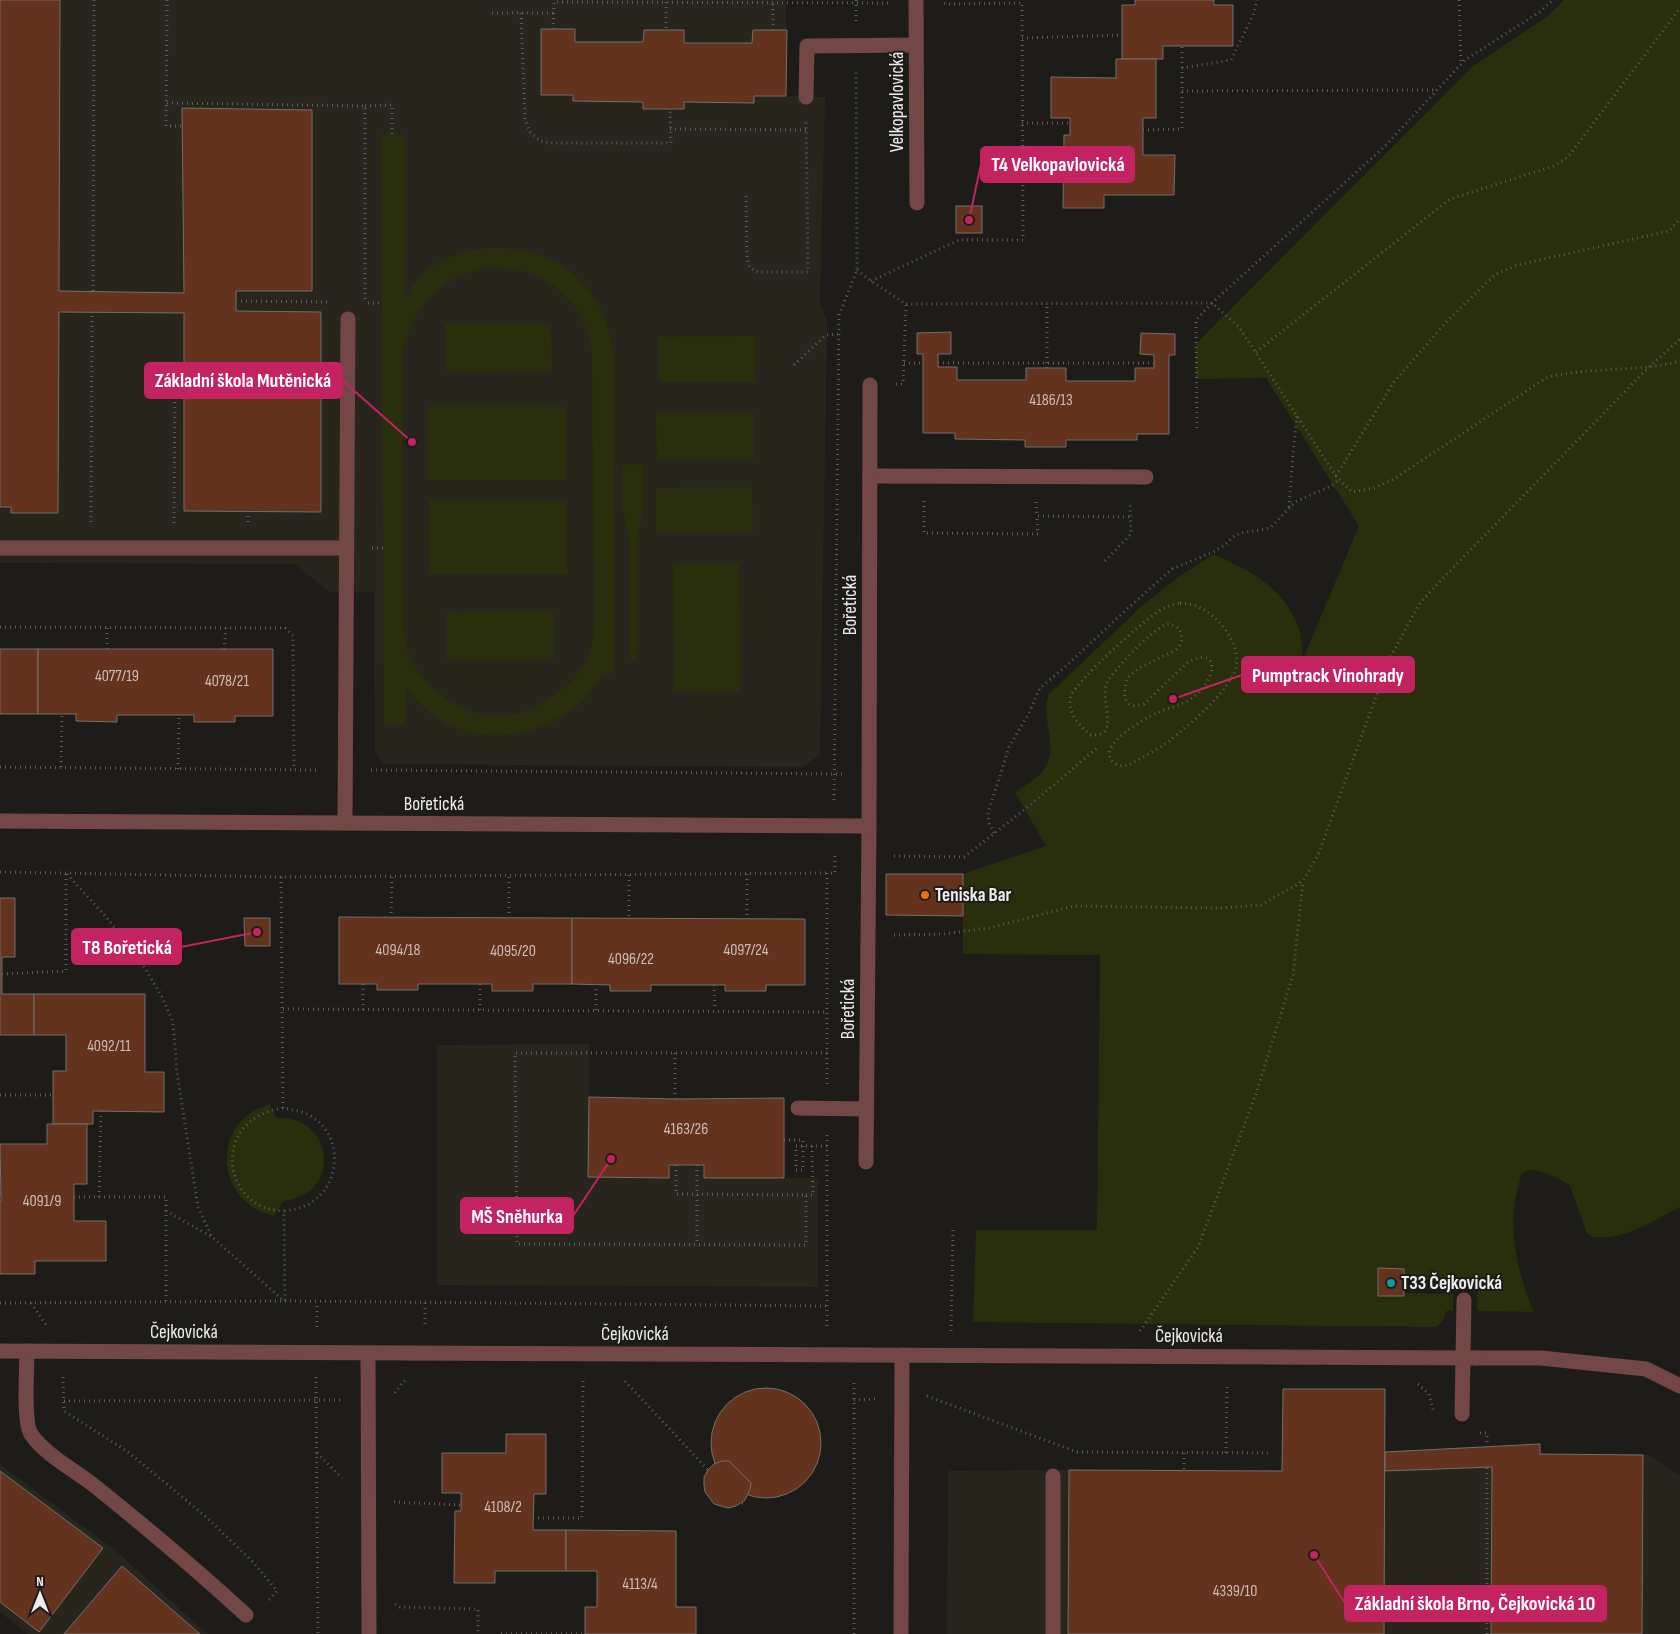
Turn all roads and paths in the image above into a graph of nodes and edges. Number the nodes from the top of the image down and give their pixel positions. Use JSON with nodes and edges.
{"nodes":[{"id":1,"x":94,"y":0,"type":"edge"},
{"id":2,"x":167,"y":0,"type":"edge"},
{"id":3,"x":940,"y":0,"type":"edge"},
{"id":4,"x":1257,"y":0,"type":"edge"},
{"id":5,"x":1459,"y":0,"type":"edge"},
{"id":6,"x":1553,"y":0,"type":"edge"},
{"id":7,"x":666,"y":2,"type":"junction"},
{"id":8,"x":916,"y":2,"type":"edge"},
{"id":9,"x":773,"y":3,"type":"junction"},
{"id":10,"x":1680,"y":8,"type":"edge"},
{"id":11,"x":492,"y":13,"type":"dead end"},
{"id":12,"x":521,"y":13,"type":"junction"},
{"id":13,"x":554,"y":13,"type":"junction"},
{"id":14,"x":553,"y":29,"type":"dead end"},
{"id":15,"x":666,"y":30,"type":"dead end"},
{"id":16,"x":773,"y":30,"type":"dead end"},
{"id":17,"x":1122,"y":36,"type":"dead end"},
{"id":18,"x":1022,"y":38,"type":"junction"},
{"id":19,"x":916,"y":45,"type":"junction"},
{"id":20,"x":1182,"y":46,"type":"dead end"},
{"id":21,"x":1461,"y":64,"type":"junction"},
{"id":22,"x":1182,"y":68,"type":"junction"},
{"id":23,"x":1436,"y":90,"type":"junction"},
{"id":24,"x":1182,"y":91,"type":"junction"},
{"id":25,"x":806,"y":97,"type":"joint"},
{"id":26,"x":167,"y":103,"type":"junction"},
{"id":27,"x":365,"y":106,"type":"junction"},
{"id":28,"x":670,"y":108,"type":"dead end"},
{"id":29,"x":1022,"y":123,"type":"junction"},
{"id":30,"x":1070,"y":123,"type":"dead end"},
{"id":31,"x":182,"y":126,"type":"dead end"},
{"id":32,"x":670,"y":129,"type":"junction"},
{"id":33,"x":806,"y":130,"type":"junction"},
{"id":34,"x":1143,"y":130,"type":"dead end"},
{"id":35,"x":392,"y":135,"type":"dead end"},
{"id":36,"x":746,"y":196,"type":"dead end"},
{"id":37,"x":917,"y":203,"type":"dead end"},
{"id":38,"x":1680,"y":219,"type":"edge"},
{"id":39,"x":857,"y":270,"type":"dead end"},
{"id":40,"x":871,"y":281,"type":"junction"},
{"id":41,"x":93,"y":292,"type":"dead end"},
{"id":42,"x":365,"y":292,"type":"dead end"},
{"id":43,"x":236,"y":301,"type":"dead end"},
{"id":44,"x":339,"y":302,"type":"dead end"},
{"id":45,"x":365,"y":303,"type":"dead end"},
{"id":46,"x":382,"y":303,"type":"dead end"},
{"id":47,"x":1047,"y":303,"type":"junction"},
{"id":48,"x":1212,"y":303,"type":"junction"},
{"id":49,"x":906,"y":304,"type":"junction"},
{"id":50,"x":92,"y":312,"type":"dead end"},
{"id":51,"x":348,"y":319,"type":"dead end"},
{"id":52,"x":839,"y":334,"type":"dead end"},
{"id":53,"x":1680,"y":339,"type":"edge"},
{"id":54,"x":1256,"y":352,"type":"junction"},
{"id":55,"x":1680,"y":361,"type":"edge"},
{"id":56,"x":904,"y":363,"type":"junction"},
{"id":57,"x":923,"y":363,"type":"dead end"},
{"id":58,"x":938,"y":363,"type":"dead end"},
{"id":59,"x":1154,"y":363,"type":"dead end"},
{"id":60,"x":794,"y":365,"type":"dead end"},
{"id":61,"x":1047,"y":365,"type":"junction"},
{"id":62,"x":1648,"y":368,"type":"junction"},
{"id":63,"x":184,"y":371,"type":"dead end"},
{"id":64,"x":870,"y":385,"type":"joint"},
{"id":65,"x":1297,"y":416,"type":"junction"},
{"id":66,"x":1197,"y":428,"type":"dead end"},
{"id":67,"x":870,"y":476,"type":"junction"},
{"id":68,"x":1336,"y":476,"type":"junction"},
{"id":69,"x":1138,"y":477,"type":"joint"},
{"id":70,"x":1339,"y":480,"type":"junction"},
{"id":71,"x":1289,"y":508,"type":"junction"},
{"id":72,"x":1130,"y":517,"type":"junction"},
{"id":73,"x":924,"y":533,"type":"dead end"},
{"id":74,"x":0,"y":548,"type":"edge"},
{"id":75,"x":91,"y":548,"type":"junction"},
{"id":76,"x":174,"y":548,"type":"junction"},
{"id":77,"x":346,"y":548,"type":"junction"},
{"id":78,"x":1105,"y":561,"type":"dead end"},
{"id":79,"x":0,"y":627,"type":"edge"},
{"id":80,"x":107,"y":628,"type":"junction"},
{"id":81,"x":226,"y":628,"type":"junction"},
{"id":82,"x":106,"y":648,"type":"dead end"},
{"id":83,"x":224,"y":649,"type":"dead end"},
{"id":84,"x":62,"y":714,"type":"dead end"},
{"id":85,"x":178,"y":714,"type":"dead end"},
{"id":86,"x":1125,"y":733,"type":"joint"},
{"id":87,"x":1097,"y":748,"type":"dead end"},
{"id":88,"x":0,"y":767,"type":"edge"},
{"id":89,"x":61,"y":767,"type":"junction"},
{"id":90,"x":178,"y":768,"type":"junction"},
{"id":91,"x":294,"y":770,"type":"junction"},
{"id":92,"x":345,"y":770,"type":"junction"},
{"id":93,"x":869,"y":774,"type":"junction"},
{"id":94,"x":0,"y":821,"type":"edge"},
{"id":95,"x":345,"y":823,"type":"junction"},
{"id":96,"x":869,"y":826,"type":"junction"},
{"id":97,"x":994,"y":833,"type":"junction"},
{"id":98,"x":869,"y":856,"type":"junction"},
{"id":99,"x":0,"y":872,"type":"edge"},
{"id":100,"x":66,"y":873,"type":"junction"},
{"id":101,"x":827,"y":873,"type":"dead end"},
{"id":102,"x":747,"y":874,"type":"junction"},
{"id":103,"x":509,"y":875,"type":"junction"},
{"id":104,"x":629,"y":875,"type":"junction"},
{"id":105,"x":392,"y":876,"type":"junction"},
{"id":106,"x":281,"y":877,"type":"junction"},
{"id":107,"x":1303,"y":881,"type":"junction"},
{"id":108,"x":391,"y":918,"type":"dead end"},
{"id":109,"x":509,"y":918,"type":"dead end"},
{"id":110,"x":629,"y":918,"type":"dead end"},
{"id":111,"x":747,"y":919,"type":"dead end"},
{"id":112,"x":868,"y":936,"type":"junction"},
{"id":113,"x":2,"y":974,"type":"dead end"},
{"id":114,"x":363,"y":984,"type":"dead end"},
{"id":115,"x":480,"y":984,"type":"dead end"},
{"id":116,"x":596,"y":984,"type":"dead end"},
{"id":117,"x":714,"y":985,"type":"dead end"},
{"id":118,"x":283,"y":1009,"type":"junction"},
{"id":119,"x":363,"y":1010,"type":"junction"},
{"id":120,"x":480,"y":1010,"type":"junction"},
{"id":121,"x":596,"y":1010,"type":"junction"},
{"id":122,"x":715,"y":1010,"type":"junction"},
{"id":123,"x":827,"y":1012,"type":"dead end"},
{"id":124,"x":827,"y":1052,"type":"dead end"},
{"id":125,"x":675,"y":1053,"type":"junction"},
{"id":126,"x":0,"y":1095,"type":"edge"},
{"id":127,"x":53,"y":1095,"type":"dead end"},
{"id":128,"x":675,"y":1099,"type":"dead end"},
{"id":129,"x":283,"y":1108,"type":"junction"},
{"id":130,"x":798,"y":1108,"type":"dead end"},
{"id":131,"x":866,"y":1109,"type":"junction"},
{"id":132,"x":101,"y":1111,"type":"dead end"},
{"id":133,"x":784,"y":1140,"type":"dead end"},
{"id":134,"x":812,"y":1146,"type":"junction"},
{"id":135,"x":827,"y":1146,"type":"dead end"},
{"id":136,"x":866,"y":1162,"type":"dead end"},
{"id":137,"x":676,"y":1165,"type":"dead end"},
{"id":138,"x":697,"y":1165,"type":"dead end"},
{"id":139,"x":697,"y":1194,"type":"junction"},
{"id":140,"x":806,"y":1195,"type":"junction"},
{"id":141,"x":99,"y":1197,"type":"junction"},
{"id":142,"x":74,"y":1198,"type":"dead end"},
{"id":143,"x":166,"y":1210,"type":"junction"},
{"id":144,"x":284,"y":1211,"type":"junction"},
{"id":145,"x":953,"y":1229,"type":"dead end"},
{"id":146,"x":212,"y":1237,"type":"junction"},
{"id":147,"x":697,"y":1245,"type":"junction"},
{"id":148,"x":1464,"y":1300,"type":"dead end"},
{"id":149,"x":166,"y":1302,"type":"junction"},
{"id":150,"x":285,"y":1302,"type":"junction"},
{"id":151,"x":317,"y":1302,"type":"junction"},
{"id":152,"x":0,"y":1303,"type":"edge"},
{"id":153,"x":425,"y":1303,"type":"junction"},
{"id":154,"x":827,"y":1306,"type":"dead end"},
{"id":155,"x":316,"y":1332,"type":"dead end"},
{"id":156,"x":425,"y":1335,"type":"dead end"},
{"id":157,"x":0,"y":1351,"type":"edge"},
{"id":158,"x":27,"y":1351,"type":"junction"},
{"id":159,"x":63,"y":1351,"type":"junction"},
{"id":160,"x":368,"y":1352,"type":"junction"},
{"id":161,"x":902,"y":1355,"type":"junction"},
{"id":162,"x":951,"y":1356,"type":"junction"},
{"id":163,"x":1123,"y":1356,"type":"junction"},
{"id":164,"x":1469,"y":1358,"type":"junction"},
{"id":165,"x":316,"y":1373,"type":"dead end"},
{"id":166,"x":583,"y":1374,"type":"dead end"},
{"id":167,"x":620,"y":1374,"type":"dead end"},
{"id":168,"x":854,"y":1375,"type":"dead end"},
{"id":169,"x":1226,"y":1379,"type":"dead end"},
{"id":170,"x":1410,"y":1382,"type":"dead end"},
{"id":171,"x":1680,"y":1386,"type":"edge"},
{"id":172,"x":931,"y":1389,"type":"dead end"},
{"id":173,"x":927,"y":1396,"type":"junction"},
{"id":174,"x":878,"y":1399,"type":"dead end"},
{"id":175,"x":351,"y":1400,"type":"dead end"},
{"id":176,"x":854,"y":1400,"type":"junction"},
{"id":177,"x":64,"y":1401,"type":"junction"},
{"id":178,"x":316,"y":1401,"type":"junction"},
{"id":179,"x":927,"y":1406,"type":"dead end"},
{"id":180,"x":1462,"y":1414,"type":"dead end"},
{"id":181,"x":1436,"y":1422,"type":"dead end"},
{"id":182,"x":1184,"y":1453,"type":"junction"},
{"id":183,"x":1226,"y":1453,"type":"junction"},
{"id":184,"x":1271,"y":1453,"type":"dead end"},
{"id":185,"x":1487,"y":1467,"type":"dead end"},
{"id":186,"x":708,"y":1470,"type":"dead end"},
{"id":187,"x":1184,"y":1470,"type":"dead end"},
{"id":188,"x":1053,"y":1476,"type":"dead end"},
{"id":189,"x":394,"y":1493,"type":"dead end"},
{"id":190,"x":461,"y":1505,"type":"dead end"},
{"id":191,"x":533,"y":1518,"type":"dead end"},
{"id":192,"x":273,"y":1585,"type":"dead end"},
{"id":193,"x":394,"y":1600,"type":"dead end"},
{"id":194,"x":246,"y":1615,"type":"dead end"},
{"id":195,"x":318,"y":1634,"type":"edge"},
{"id":196,"x":368,"y":1634,"type":"edge"},
{"id":197,"x":478,"y":1634,"type":"edge"},
{"id":198,"x":501,"y":1634,"type":"edge"},
{"id":199,"x":585,"y":1634,"type":"edge"},
{"id":200,"x":854,"y":1634,"type":"edge"},
{"id":201,"x":901,"y":1634,"type":"edge"},
{"id":202,"x":1053,"y":1634,"type":"edge"},
{"id":203,"x":1487,"y":1634,"type":"edge"}],
"edges":[{"from":1,"to":41,"type":"path"},
{"from":2,"to":26,"type":"path"},
{"from":3,"to":18,"type":"path"},
{"from":4,"to":22,"type":"path"},
{"from":5,"to":21,"type":"path"},
{"from":6,"to":21,"type":"path"},
{"from":7,"to":9,"type":"path"},
{"from":7,"to":13,"type":"path"},
{"from":7,"to":15,"type":"path"},
{"from":8,"to":9,"type":"path"},
{"from":8,"to":19,"type":"street","name":"Velkopavlovická"},
{"from":9,"to":16,"type":"path"},
{"from":10,"to":54,"type":"path"},
{"from":11,"to":12,"type":"path"},
{"from":12,"to":13,"type":"path"},
{"from":12,"to":32,"type":"path"},
{"from":13,"to":14,"type":"path"},
{"from":17,"to":18,"type":"path"},
{"from":18,"to":29,"type":"path"},
{"from":19,"to":25,"type":"street"},
{"from":19,"to":37,"type":"street","name":"Velkopavlovická"},
{"from":20,"to":22,"type":"path"},
{"from":21,"to":23,"type":"path"},
{"from":22,"to":24,"type":"path"},
{"from":23,"to":24,"type":"path"},
{"from":23,"to":48,"type":"path"},
{"from":24,"to":34,"type":"path"},
{"from":25,"to":33,"type":"path"},
{"from":26,"to":27,"type":"path"},
{"from":26,"to":31,"type":"path"},
{"from":27,"to":35,"type":"path"},
{"from":27,"to":42,"type":"path"},
{"from":28,"to":32,"type":"path"},
{"from":29,"to":30,"type":"path"},
{"from":29,"to":40,"type":"path"},
{"from":32,"to":33,"type":"path"},
{"from":33,"to":36,"type":"path"},
{"from":38,"to":68,"type":"path"},
{"from":39,"to":40,"type":"path"},
{"from":40,"to":49,"type":"path"},
{"from":43,"to":44,"type":"path"},
{"from":45,"to":46,"type":"path"},
{"from":47,"to":48,"type":"path"},
{"from":47,"to":49,"type":"path"},
{"from":47,"to":61,"type":"path"},
{"from":48,"to":54,"type":"path"},
{"from":48,"to":66,"type":"path"},
{"from":49,"to":56,"type":"path"},
{"from":50,"to":75,"type":"path"},
{"from":51,"to":77,"type":"street"},
{"from":52,"to":60,"type":"path"},
{"from":53,"to":62,"type":"path"},
{"from":54,"to":65,"type":"path"},
{"from":55,"to":62,"type":"path"},
{"from":56,"to":57,"type":"path"},
{"from":56,"to":64,"type":"path"},
{"from":58,"to":61,"type":"path"},
{"from":59,"to":61,"type":"path"},
{"from":62,"to":70,"type":"path"},
{"from":62,"to":107,"type":"path"},
{"from":63,"to":76,"type":"path"},
{"from":64,"to":67,"type":"street","name":"Bořetická"},
{"from":65,"to":68,"type":"path"},
{"from":65,"to":71,"type":"path"},
{"from":67,"to":69,"type":"street"},
{"from":67,"to":93,"type":"street","name":"Bořetická"},
{"from":68,"to":70,"type":"path"},
{"from":69,"to":72,"type":"path"},
{"from":70,"to":71,"type":"path"},
{"from":71,"to":97,"type":"path"},
{"from":72,"to":73,"type":"path"},
{"from":72,"to":78,"type":"path"},
{"from":74,"to":75,"type":"street"},
{"from":75,"to":76,"type":"street"},
{"from":76,"to":77,"type":"street"},
{"from":77,"to":92,"type":"street"},
{"from":79,"to":80,"type":"path"},
{"from":80,"to":81,"type":"path"},
{"from":80,"to":82,"type":"path"},
{"from":81,"to":83,"type":"path"},
{"from":81,"to":91,"type":"path"},
{"from":84,"to":89,"type":"path"},
{"from":85,"to":90,"type":"path"},
{"from":86,"to":86,"type":"path"},
{"from":87,"to":97,"type":"path"},
{"from":88,"to":89,"type":"path"},
{"from":89,"to":90,"type":"path"},
{"from":90,"to":91,"type":"path"},
{"from":91,"to":92,"type":"path"},
{"from":92,"to":93,"type":"path"},
{"from":92,"to":95,"type":"street"},
{"from":93,"to":96,"type":"street","name":"Bořetická"},
{"from":94,"to":95,"type":"street","name":"Bořetická"},
{"from":95,"to":96,"type":"street","name":"Bořetická"},
{"from":96,"to":98,"type":"street","name":"Bořetická"},
{"from":97,"to":98,"type":"path"},
{"from":98,"to":112,"type":"street","name":"Bořetická"},
{"from":99,"to":100,"type":"path"},
{"from":100,"to":106,"type":"path"},
{"from":100,"to":113,"type":"path"},
{"from":100,"to":146,"type":"path"},
{"from":101,"to":102,"type":"path"},
{"from":102,"to":104,"type":"path"},
{"from":102,"to":111,"type":"path"},
{"from":103,"to":104,"type":"path"},
{"from":103,"to":105,"type":"path"},
{"from":103,"to":109,"type":"path"},
{"from":104,"to":110,"type":"path"},
{"from":105,"to":106,"type":"path"},
{"from":105,"to":108,"type":"path"},
{"from":106,"to":118,"type":"path"},
{"from":107,"to":112,"type":"path"},
{"from":107,"to":163,"type":"path"},
{"from":112,"to":131,"type":"street","name":"Bořetická"},
{"from":114,"to":119,"type":"path"},
{"from":115,"to":120,"type":"path"},
{"from":116,"to":121,"type":"path"},
{"from":117,"to":122,"type":"path"},
{"from":118,"to":119,"type":"path"},
{"from":118,"to":129,"type":"path"},
{"from":119,"to":120,"type":"path"},
{"from":120,"to":121,"type":"path"},
{"from":121,"to":122,"type":"path"},
{"from":122,"to":123,"type":"path"},
{"from":124,"to":125,"type":"path"},
{"from":125,"to":128,"type":"path"},
{"from":125,"to":147,"type":"path"},
{"from":126,"to":127,"type":"path"},
{"from":129,"to":144,"type":"path"},
{"from":129,"to":144,"type":"path"},
{"from":130,"to":131,"type":"street"},
{"from":131,"to":136,"type":"street","name":"Bořetická"},
{"from":132,"to":141,"type":"path"},
{"from":133,"to":134,"type":"path"},
{"from":134,"to":135,"type":"path"},
{"from":134,"to":140,"type":"path"},
{"from":137,"to":139,"type":"path"},
{"from":138,"to":139,"type":"path"},
{"from":139,"to":140,"type":"path"},
{"from":139,"to":147,"type":"path"},
{"from":140,"to":147,"type":"path"},
{"from":141,"to":142,"type":"path"},
{"from":141,"to":143,"type":"path"},
{"from":143,"to":146,"type":"path"},
{"from":143,"to":149,"type":"path"},
{"from":144,"to":150,"type":"path"},
{"from":145,"to":162,"type":"path"},
{"from":146,"to":150,"type":"path"},
{"from":148,"to":164,"type":"street"},
{"from":149,"to":150,"type":"path"},
{"from":149,"to":152,"type":"path"},
{"from":150,"to":151,"type":"path"},
{"from":151,"to":153,"type":"path"},
{"from":151,"to":155,"type":"path"},
{"from":153,"to":154,"type":"path"},
{"from":153,"to":156,"type":"path"},
{"from":157,"to":158,"type":"street","name":"Čejkovická"},
{"from":158,"to":159,"type":"street","name":"Čejkovická"},
{"from":158,"to":194,"type":"street"},
{"from":159,"to":160,"type":"street","name":"Čejkovická"},
{"from":159,"to":177,"type":"path"},
{"from":160,"to":161,"type":"street","name":"Čejkovická"},
{"from":160,"to":196,"type":"street"},
{"from":161,"to":162,"type":"street","name":"Čejkovická"},
{"from":161,"to":201,"type":"street"},
{"from":162,"to":163,"type":"street","name":"Čejkovická"},
{"from":163,"to":164,"type":"street","name":"Čejkovická"},
{"from":164,"to":171,"type":"street","name":"Čejkovická"},
{"from":164,"to":180,"type":"street"},
{"from":165,"to":178,"type":"path"},
{"from":166,"to":191,"type":"path"},
{"from":167,"to":186,"type":"path"},
{"from":168,"to":176,"type":"path"},
{"from":169,"to":183,"type":"path"},
{"from":170,"to":181,"type":"path"},
{"from":172,"to":173,"type":"path"},
{"from":173,"to":179,"type":"path"},
{"from":173,"to":182,"type":"path"},
{"from":174,"to":176,"type":"path"},
{"from":175,"to":178,"type":"path"},
{"from":176,"to":200,"type":"path"},
{"from":177,"to":178,"type":"path"},
{"from":177,"to":192,"type":"path"},
{"from":178,"to":195,"type":"path"},
{"from":182,"to":183,"type":"path"},
{"from":182,"to":187,"type":"path"},
{"from":183,"to":184,"type":"path"},
{"from":185,"to":203,"type":"path"},
{"from":188,"to":202,"type":"street"},
{"from":189,"to":190,"type":"path"},
{"from":193,"to":197,"type":"path"},
{"from":198,"to":199,"type":"path"}]}
